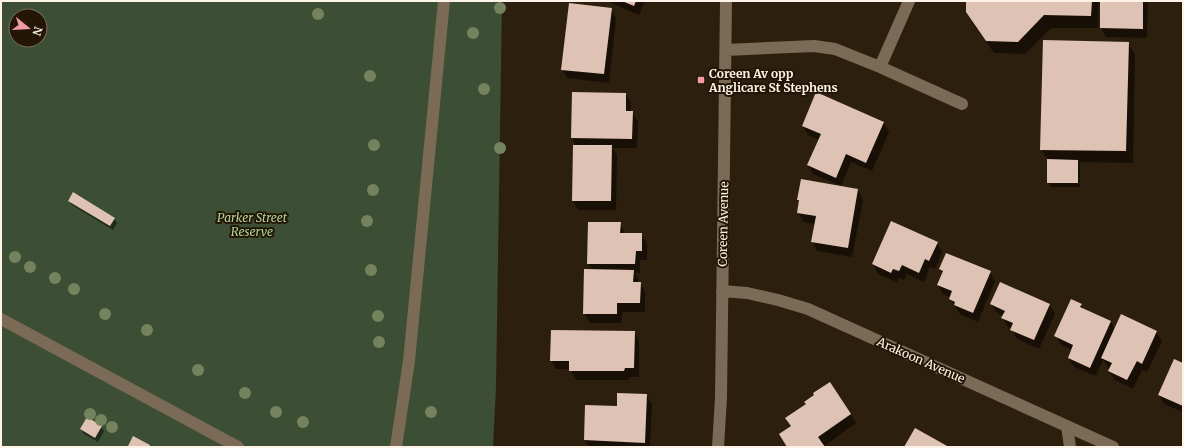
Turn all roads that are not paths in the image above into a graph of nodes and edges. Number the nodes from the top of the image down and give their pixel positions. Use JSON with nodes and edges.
{"nodes":[{"id":1,"x":444,"y":1,"type":"edge"},
{"id":2,"x":726,"y":1,"type":"edge"},
{"id":3,"x":909,"y":1,"type":"edge"},
{"id":4,"x":726,"y":50,"type":"junction"},
{"id":5,"x":880,"y":67,"type":"junction"},
{"id":6,"x":962,"y":104,"type":"dead end"},
{"id":7,"x":722,"y":291,"type":"junction"},
{"id":8,"x":1,"y":319,"type":"edge"},
{"id":9,"x":1067,"y":426,"type":"junction"},
{"id":10,"x":238,"y":447,"type":"edge"},
{"id":11,"x":396,"y":447,"type":"edge"},
{"id":12,"x":718,"y":447,"type":"edge"},
{"id":13,"x":1070,"y":447,"type":"edge"},
{"id":14,"x":1114,"y":447,"type":"edge"}],
"edges":[{"from":1,"to":11,"type":"street"},
{"from":2,"to":4,"type":"street","name":"Coreen Avenue"},
{"from":3,"to":5,"type":"street"},
{"from":4,"to":5,"type":"street"},
{"from":4,"to":7,"type":"street","name":"Coreen Avenue"},
{"from":5,"to":6,"type":"street"},
{"from":7,"to":9,"type":"street","name":"Arakoon Avenue"},
{"from":7,"to":12,"type":"street","name":"Coreen Avenue"},
{"from":8,"to":10,"type":"street"},
{"from":9,"to":13,"type":"street"},
{"from":9,"to":14,"type":"street","name":"Arakoon Avenue"}]}
